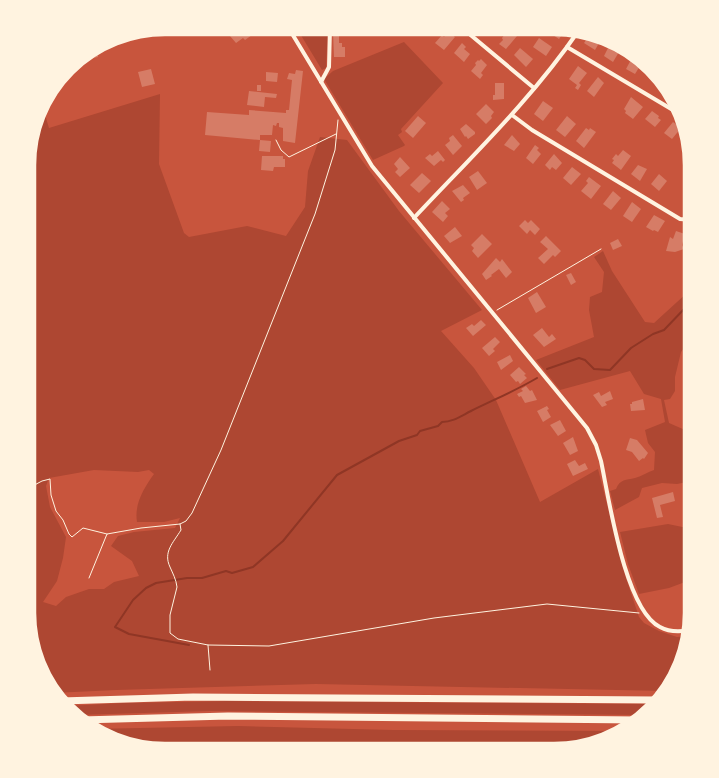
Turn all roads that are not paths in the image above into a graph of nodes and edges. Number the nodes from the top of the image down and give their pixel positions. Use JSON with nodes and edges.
{"nodes":[{"id":1,"x":293,"y":35,"type":"edge"},
{"id":2,"x":330,"y":35,"type":"edge"},
{"id":3,"x":471,"y":35,"type":"edge"},
{"id":4,"x":574,"y":36,"type":"edge"},
{"id":5,"x":567,"y":47,"type":"junction"},
{"id":6,"x":321,"y":82,"type":"junction"},
{"id":7,"x":534,"y":88,"type":"junction"},
{"id":8,"x":672,"y":109,"type":"edge"},
{"id":9,"x":512,"y":115,"type":"junction"},
{"id":10,"x":414,"y":218,"type":"junction"},
{"id":11,"x":684,"y":219,"type":"edge"},
{"id":12,"x":683,"y":632,"type":"edge"},
{"id":13,"x":651,"y":700,"type":"edge"},
{"id":14,"x":69,"y":701,"type":"edge"},
{"id":15,"x":91,"y":720,"type":"edge"},
{"id":16,"x":628,"y":720,"type":"edge"}],
"edges":[{"from":1,"to":6,"type":"street"},
{"from":2,"to":6,"type":"street"},
{"from":3,"to":7,"type":"street"},
{"from":4,"to":5,"type":"street"},
{"from":5,"to":7,"type":"street"},
{"from":5,"to":8,"type":"street"},
{"from":6,"to":10,"type":"street"},
{"from":7,"to":9,"type":"street"},
{"from":9,"to":10,"type":"street"},
{"from":9,"to":11,"type":"street"},
{"from":10,"to":12,"type":"street"},
{"from":13,"to":14,"type":"highway"},
{"from":15,"to":16,"type":"highway"}]}
